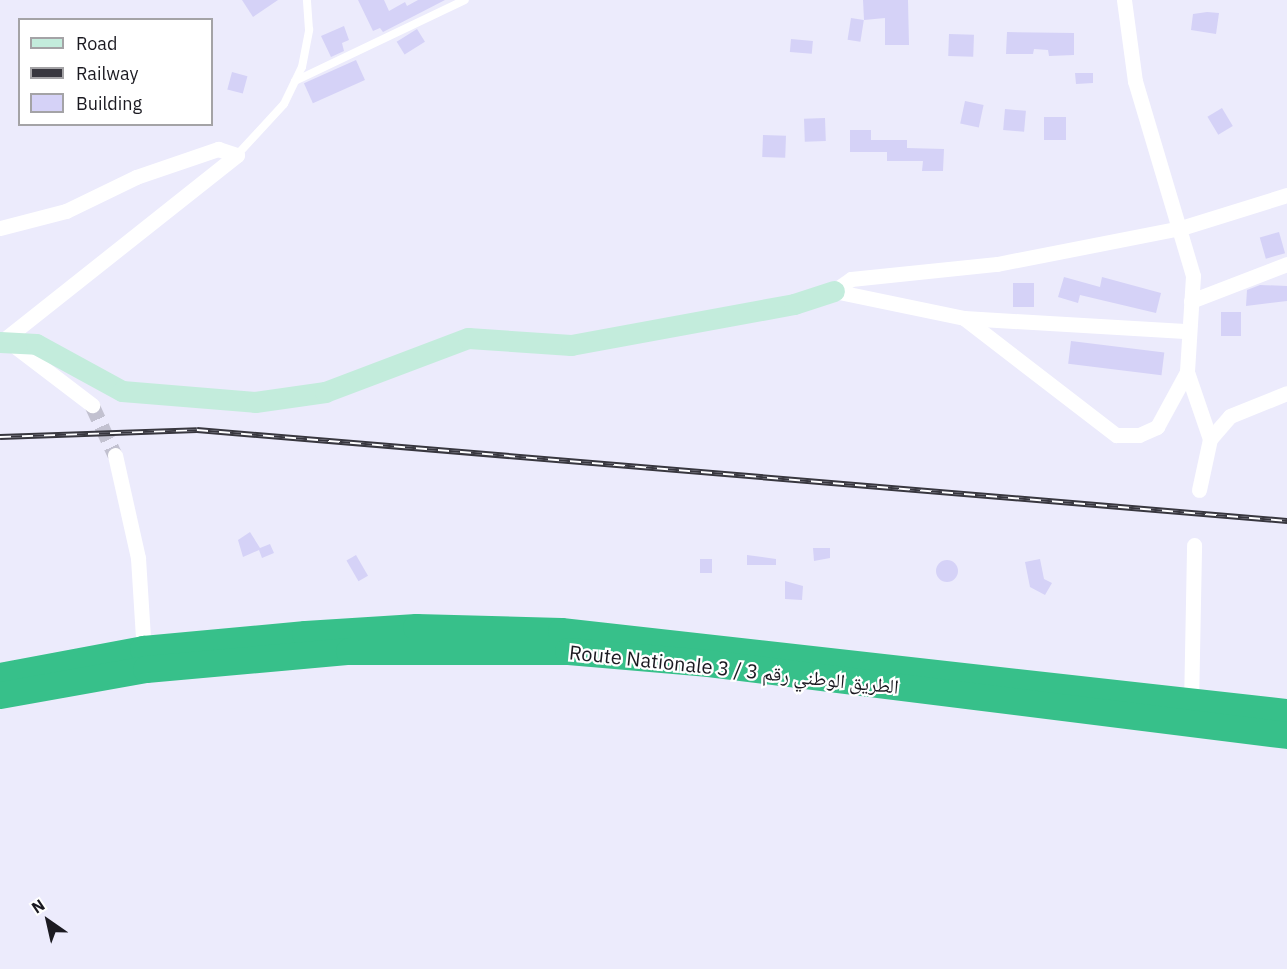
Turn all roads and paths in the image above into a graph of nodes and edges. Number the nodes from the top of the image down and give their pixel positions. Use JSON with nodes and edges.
{"nodes":[{"id":1,"x":307,"y":0,"type":"edge"},
{"id":2,"x":465,"y":0,"type":"edge"},
{"id":3,"x":1124,"y":0,"type":"edge"},
{"id":4,"x":296,"y":81,"type":"junction"},
{"id":5,"x":237,"y":155,"type":"junction"},
{"id":6,"x":1287,"y":195,"type":"edge"},
{"id":7,"x":0,"y":228,"type":"edge"},
{"id":8,"x":1181,"y":228,"type":"junction"},
{"id":9,"x":1287,"y":264,"type":"edge"},
{"id":10,"x":834,"y":291,"type":"junction"},
{"id":11,"x":1191,"y":301,"type":"junction"},
{"id":12,"x":964,"y":318,"type":"junction"},
{"id":13,"x":1185,"y":331,"type":"junction"},
{"id":14,"x":2,"y":339,"type":"edge"},
{"id":15,"x":1187,"y":372,"type":"junction"},
{"id":16,"x":1287,"y":393,"type":"edge"},
{"id":17,"x":92,"y":405,"type":"tunnel mouth"},
{"id":18,"x":1210,"y":439,"type":"junction"},
{"id":19,"x":115,"y":455,"type":"tunnel mouth"},
{"id":20,"x":1199,"y":490,"type":"dead end"},
{"id":21,"x":1194,"y":545,"type":"dead end"},
{"id":22,"x":144,"y":659,"type":"junction"},
{"id":23,"x":0,"y":676,"type":"edge"},
{"id":24,"x":0,"y":695,"type":"edge"},
{"id":25,"x":1191,"y":709,"type":"junction"},
{"id":26,"x":1287,"y":712,"type":"edge"},
{"id":27,"x":1287,"y":735,"type":"edge"}],
"edges":[{"from":1,"to":4,"type":"lane"},
{"from":2,"to":4,"type":"lane"},
{"from":3,"to":8,"type":"street"},
{"from":4,"to":5,"type":"lane"},
{"from":5,"to":7,"type":"street"},
{"from":5,"to":14,"type":"street"},
{"from":6,"to":8,"type":"street"},
{"from":8,"to":10,"type":"street"},
{"from":8,"to":11,"type":"street"},
{"from":9,"to":11,"type":"street"},
{"from":10,"to":12,"type":"street"},
{"from":10,"to":14,"type":"street"},
{"from":11,"to":13,"type":"street"},
{"from":12,"to":13,"type":"street"},
{"from":12,"to":15,"type":"street"},
{"from":13,"to":15,"type":"street"},
{"from":14,"to":17,"type":"street"},
{"from":15,"to":18,"type":"street"},
{"from":16,"to":18,"type":"street"},
{"from":18,"to":20,"type":"street"},
{"from":19,"to":22,"type":"street"},
{"from":21,"to":25,"type":"street"},
{"from":22,"to":23,"type":"highway","name":"Route Nationale 3 / الطريق الوطني رقم 3"},
{"from":22,"to":24,"type":"highway","name":"Route Nationale 3 / الطريق الوطني رقم 3"},
{"from":22,"to":25,"type":"highway","name":"Route Nationale 3 / الطريق الوطني رقم 3"},
{"from":25,"to":26,"type":"highway","name":"Route Nationale 3 / الطريق الوطني رقم 3"},
{"from":25,"to":27,"type":"highway","name":"Route Nationale 3 / الطريق الوطني رقم 3"}]}
